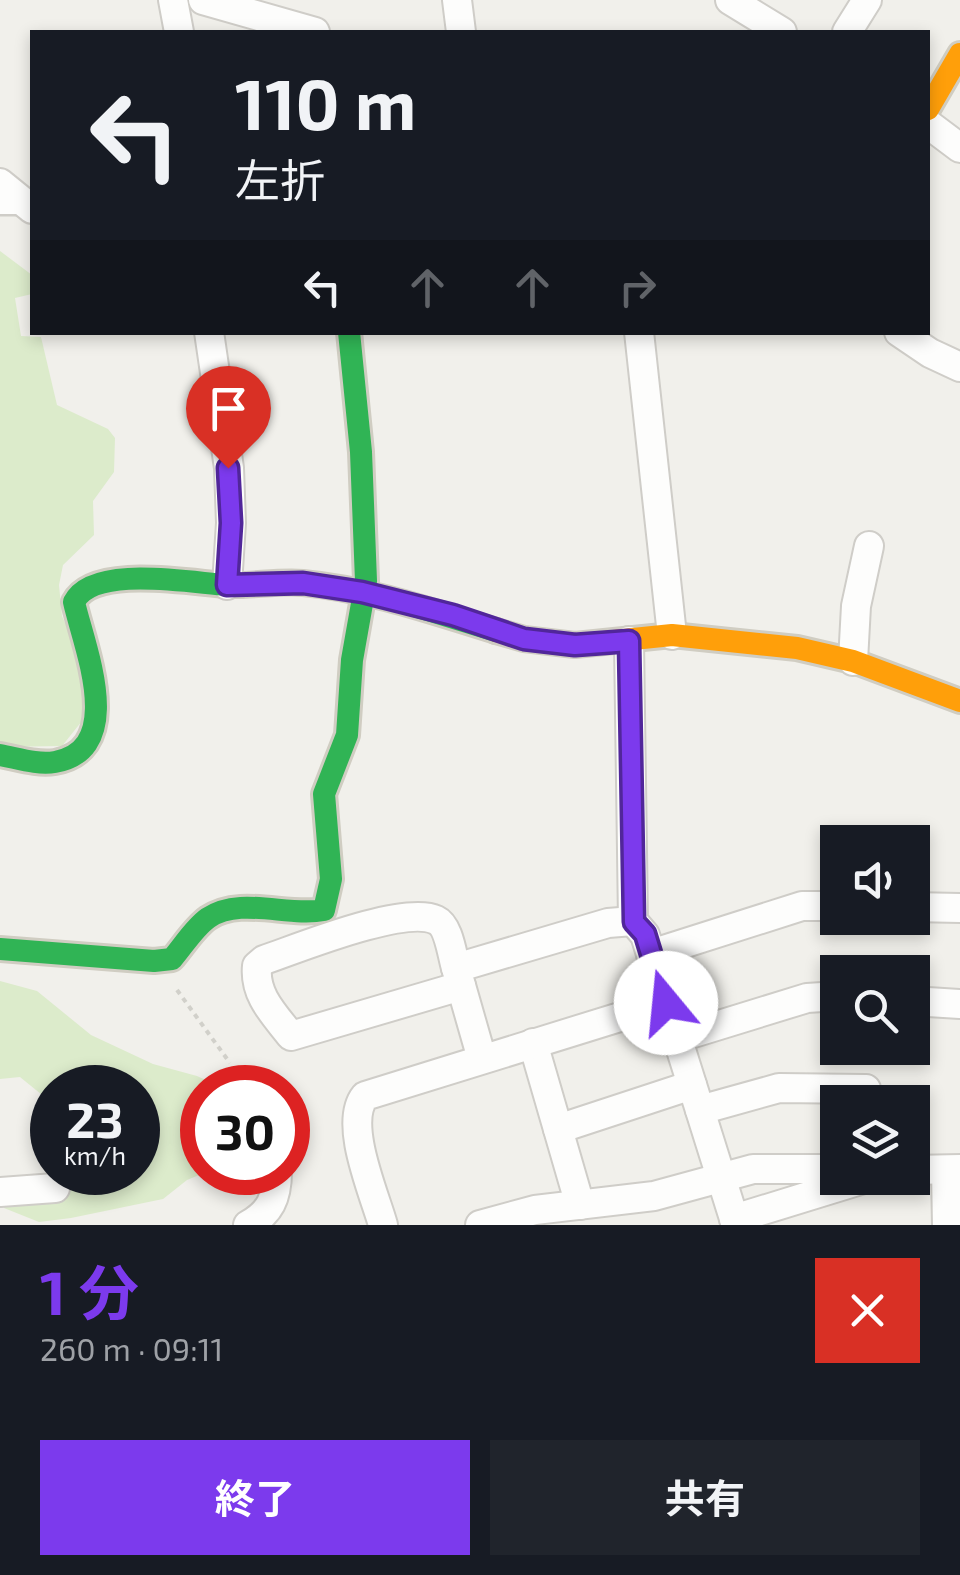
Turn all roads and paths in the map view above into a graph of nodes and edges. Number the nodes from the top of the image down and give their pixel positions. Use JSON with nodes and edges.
{"nodes":[{"id":1,"x":173,"y":0,"type":"edge"},
{"id":2,"x":203,"y":0,"type":"edge"},
{"id":3,"x":456,"y":0,"type":"edge"},
{"id":4,"x":730,"y":0,"type":"edge"},
{"id":5,"x":867,"y":0,"type":"edge"},
{"id":6,"x":179,"y":30,"type":"edge"},
{"id":7,"x":308,"y":30,"type":"edge"},
{"id":8,"x":461,"y":30,"type":"edge"},
{"id":9,"x":779,"y":30,"type":"edge"},
{"id":10,"x":847,"y":30,"type":"edge"},
{"id":11,"x":960,"y":54,"type":"edge"},
{"id":12,"x":930,"y":106,"type":"edge"},
{"id":13,"x":930,"y":126,"type":"edge"},
{"id":14,"x":960,"y":148,"type":"edge"},
{"id":15,"x":0,"y":183,"type":"edge"},
{"id":16,"x":30,"y":206,"type":"edge"},
{"id":17,"x":0,"y":207,"type":"edge"},
{"id":18,"x":30,"y":208,"type":"edge"},
{"id":19,"x":208,"y":335,"type":"edge"},
{"id":20,"x":350,"y":335,"type":"edge"},
{"id":21,"x":639,"y":335,"type":"edge"},
{"id":22,"x":903,"y":335,"type":"edge"},
{"id":23,"x":960,"y":366,"type":"edge"},
{"id":24,"x":869,"y":546,"type":"dead end"},
{"id":25,"x":227,"y":585,"type":"junction"},
{"id":26,"x":362,"y":592,"type":"junction"},
{"id":27,"x":672,"y":636,"type":"junction"},
{"id":28,"x":629,"y":641,"type":"junction"},
{"id":29,"x":854,"y":661,"type":"junction"},
{"id":30,"x":960,"y":701,"type":"edge"},
{"id":31,"x":0,"y":755,"type":"edge"},
{"id":32,"x":820,"y":906,"type":"edge"},
{"id":33,"x":930,"y":907,"type":"edge"},
{"id":34,"x":960,"y":908,"type":"edge"},
{"id":35,"x":634,"y":922,"type":"junction"},
{"id":36,"x":0,"y":949,"type":"edge"},
{"id":37,"x":650,"y":954,"type":"junction"},
{"id":38,"x":154,"y":961,"type":"junction"},
{"id":39,"x":459,"y":977,"type":"junction"},
{"id":40,"x":820,"y":997,"type":"edge"},
{"id":41,"x":930,"y":1002,"type":"edge"},
{"id":42,"x":666,"y":1003,"type":"junction"},
{"id":43,"x":960,"y":1004,"type":"edge"},
{"id":44,"x":677,"y":1038,"type":"junction"},
{"id":45,"x":533,"y":1043,"type":"junction"},
{"id":46,"x":482,"y":1059,"type":"junction"},
{"id":47,"x":231,"y":1065,"type":"edge"},
{"id":48,"x":820,"y":1088,"type":"edge"},
{"id":49,"x":696,"y":1098,"type":"junction"},
{"id":50,"x":558,"y":1129,"type":"junction"},
{"id":51,"x":820,"y":1170,"type":"edge"},
{"id":52,"x":953,"y":1170,"type":"edge"},
{"id":53,"x":722,"y":1177,"type":"junction"},
{"id":54,"x":30,"y":1190,"type":"edge"},
{"id":55,"x":0,"y":1192,"type":"edge"},
{"id":56,"x":820,"y":1194,"type":"edge"},
{"id":57,"x":274,"y":1195,"type":"edge"},
{"id":58,"x":580,"y":1205,"type":"junction"},
{"id":59,"x":264,"y":1220,"type":"edge"},
{"id":60,"x":512,"y":1220,"type":"edge"},
{"id":61,"x":735,"y":1222,"type":"edge"},
{"id":62,"x":383,"y":1225,"type":"edge"},
{"id":63,"x":480,"y":1225,"type":"edge"},
{"id":64,"x":947,"y":1225,"type":"edge"}],
"edges":[{"from":1,"to":6,"type":"street"},
{"from":2,"to":7,"type":"street"},
{"from":3,"to":8,"type":"street"},
{"from":4,"to":9,"type":"street"},
{"from":5,"to":10,"type":"street"},
{"from":11,"to":12,"type":"street"},
{"from":13,"to":14,"type":"street"},
{"from":15,"to":16,"type":"street"},
{"from":17,"to":18,"type":"lane"},
{"from":19,"to":25,"type":"street"},
{"from":20,"to":26,"type":"street"},
{"from":21,"to":27,"type":"street"},
{"from":22,"to":23,"type":"street"},
{"from":24,"to":29,"type":"street"},
{"from":25,"to":26,"type":"street"},
{"from":25,"to":31,"type":"street"},
{"from":26,"to":28,"type":"street"},
{"from":26,"to":38,"type":"street"},
{"from":27,"to":28,"type":"street"},
{"from":27,"to":29,"type":"street"},
{"from":28,"to":35,"type":"street"},
{"from":29,"to":30,"type":"street"},
{"from":32,"to":37,"type":"street"},
{"from":33,"to":34,"type":"street"},
{"from":35,"to":37,"type":"street"},
{"from":35,"to":39,"type":"street"},
{"from":36,"to":38,"type":"street"},
{"from":37,"to":42,"type":"street"},
{"from":38,"to":47,"type":"path"},
{"from":39,"to":39,"type":"street"},
{"from":39,"to":46,"type":"street"},
{"from":40,"to":44,"type":"street"},
{"from":41,"to":43,"type":"street"},
{"from":42,"to":44,"type":"street"},
{"from":42,"to":45,"type":"street"},
{"from":44,"to":49,"type":"street"},
{"from":45,"to":46,"type":"street"},
{"from":45,"to":50,"type":"street"},
{"from":46,"to":62,"type":"street"},
{"from":48,"to":49,"type":"street"},
{"from":49,"to":50,"type":"street"},
{"from":49,"to":53,"type":"street"},
{"from":50,"to":58,"type":"street"},
{"from":51,"to":53,"type":"street"},
{"from":52,"to":64,"type":"street"},
{"from":53,"to":58,"type":"street"},
{"from":53,"to":61,"type":"street"},
{"from":54,"to":55,"type":"street"},
{"from":56,"to":61,"type":"street"},
{"from":57,"to":59,"type":"street"},
{"from":58,"to":60,"type":"street"},
{"from":60,"to":63,"type":"street"}]}
